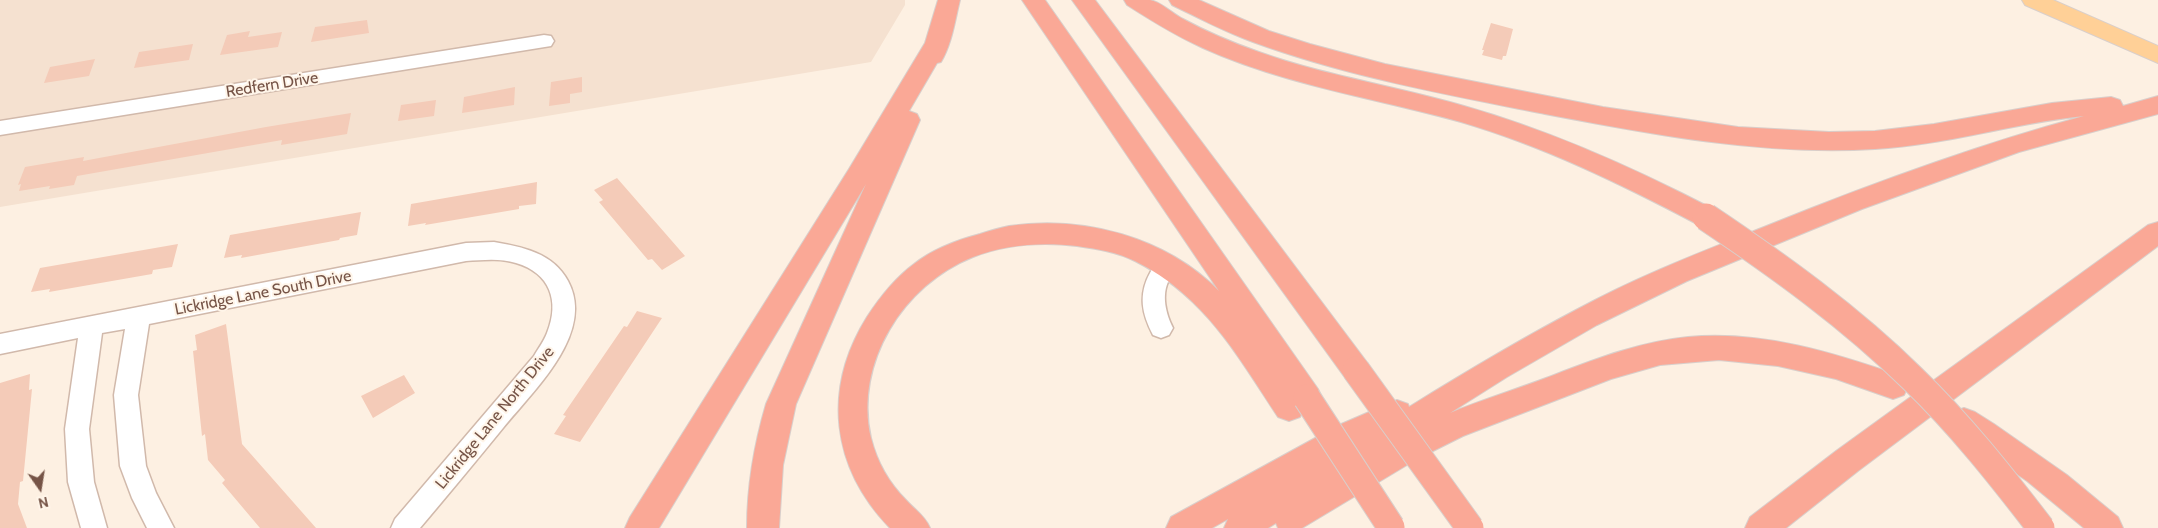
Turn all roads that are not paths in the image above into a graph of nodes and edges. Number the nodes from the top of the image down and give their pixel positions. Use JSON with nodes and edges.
{"nodes":[{"id":1,"x":949,"y":0,"type":"edge"},
{"id":2,"x":1033,"y":0,"type":"edge"},
{"id":3,"x":1083,"y":0,"type":"edge"},
{"id":4,"x":1135,"y":0,"type":"edge"},
{"id":5,"x":1180,"y":0,"type":"edge"},
{"id":6,"x":2033,"y":0,"type":"edge"},
{"id":7,"x":939,"y":40,"type":"junction"},
{"id":8,"x":544,"y":41,"type":"dead end"},
{"id":9,"x":2158,"y":54,"type":"edge"},
{"id":10,"x":2158,"y":105,"type":"edge"},
{"id":11,"x":0,"y":128,"type":"edge"},
{"id":12,"x":2158,"y":232,"type":"edge"},
{"id":13,"x":526,"y":256,"type":"joint"},
{"id":14,"x":1167,"y":266,"type":"junction"},
{"id":15,"x":138,"y":318,"type":"junction"},
{"id":16,"x":91,"y":327,"type":"junction"},
{"id":17,"x":1161,"y":328,"type":"dead end"},
{"id":18,"x":0,"y":344,"type":"edge"},
{"id":19,"x":1496,"y":368,"type":"junction"},
{"id":20,"x":1298,"y":403,"type":"junction"},
{"id":21,"x":1847,"y":461,"type":"junction"},
{"id":22,"x":94,"y":528,"type":"edge"},
{"id":23,"x":161,"y":528,"type":"edge"},
{"id":24,"x":404,"y":528,"type":"edge"},
{"id":25,"x":641,"y":528,"type":"edge"},
{"id":26,"x":763,"y":528,"type":"edge"},
{"id":27,"x":914,"y":528,"type":"edge"},
{"id":28,"x":1182,"y":528,"type":"edge"},
{"id":29,"x":1240,"y":528,"type":"edge"},
{"id":30,"x":1271,"y":528,"type":"edge"},
{"id":31,"x":1392,"y":528,"type":"edge"},
{"id":32,"x":1470,"y":528,"type":"edge"},
{"id":33,"x":1743,"y":528,"type":"edge"},
{"id":34,"x":1761,"y":528,"type":"edge"},
{"id":35,"x":2041,"y":528,"type":"edge"},
{"id":36,"x":2107,"y":528,"type":"edge"}],
"edges":[{"from":1,"to":7,"type":"highway"},
{"from":2,"to":20,"type":"highway"},
{"from":3,"to":32,"type":"highway","bridge":true},
{"from":4,"to":35,"type":"highway","bridge":true},
{"from":5,"to":10,"type":"highway"},
{"from":6,"to":9,"type":"main road"},
{"from":7,"to":25,"type":"highway"},
{"from":7,"to":26,"type":"highway"},
{"from":8,"to":11,"type":"street","name":"Redfern Drive"},
{"from":10,"to":19,"type":"highway"},
{"from":12,"to":21,"type":"highway"},
{"from":13,"to":15,"type":"street","name":"Lickridge Lane South Drive"},
{"from":13,"to":24,"type":"street","name":"Lickridge Lane North Drive"},
{"from":14,"to":17,"type":"street"},
{"from":14,"to":20,"type":"highway"},
{"from":14,"to":27,"type":"highway"},
{"from":15,"to":16,"type":"street","name":"Lickridge Lane South Drive"},
{"from":15,"to":23,"type":"street"},
{"from":16,"to":18,"type":"street","name":"Lickridge Lane South Drive"},
{"from":16,"to":22,"type":"street"},
{"from":19,"to":28,"type":"highway"},
{"from":19,"to":29,"type":"highway"},
{"from":20,"to":31,"type":"highway","bridge":true},
{"from":21,"to":33,"type":"highway"},
{"from":21,"to":34,"type":"highway"},
{"from":30,"to":36,"type":"highway","bridge":true}]}
